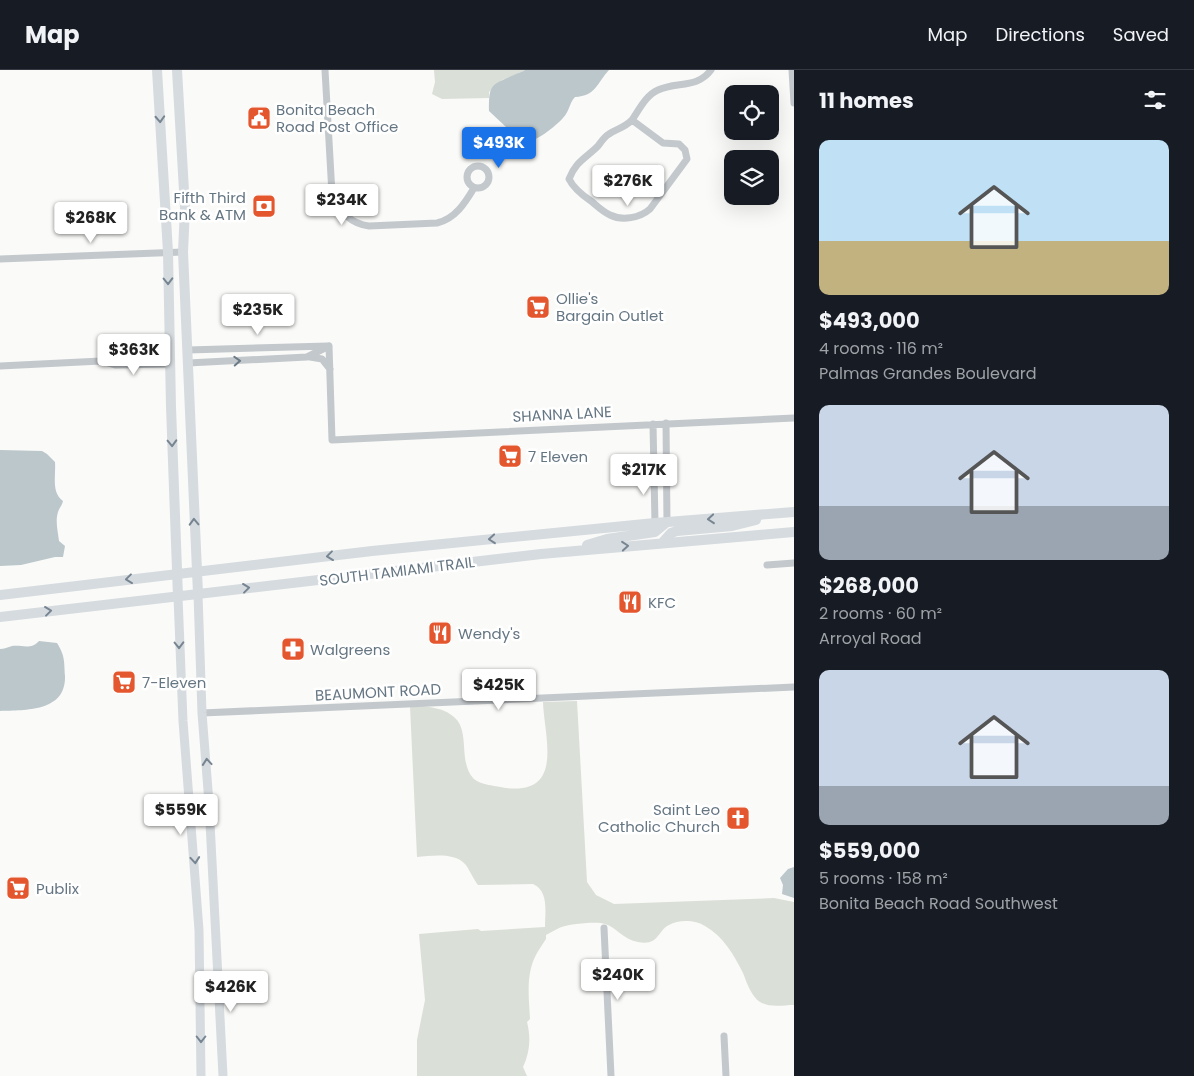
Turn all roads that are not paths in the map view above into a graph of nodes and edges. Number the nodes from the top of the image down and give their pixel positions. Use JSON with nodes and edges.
{"nodes":[{"id":1,"x":157,"y":70,"type":"edge"},
{"id":2,"x":177,"y":70,"type":"edge"},
{"id":3,"x":324,"y":70,"type":"edge"},
{"id":4,"x":711,"y":70,"type":"edge"},
{"id":5,"x":792,"y":70,"type":"edge"},
{"id":6,"x":794,"y":104,"type":"edge"},
{"id":7,"x":632,"y":120,"type":"junction"},
{"id":8,"x":474,"y":188,"type":"dead end"},
{"id":9,"x":168,"y":252,"type":"junction"},
{"id":10,"x":183,"y":252,"type":"junction"},
{"id":11,"x":0,"y":259,"type":"edge"},
{"id":12,"x":329,"y":346,"type":"junction"},
{"id":13,"x":170,"y":348,"type":"junction"},
{"id":14,"x":188,"y":350,"type":"junction"},
{"id":15,"x":307,"y":357,"type":"junction"},
{"id":16,"x":101,"y":361,"type":"junction"},
{"id":17,"x":188,"y":363,"type":"junction"},
{"id":18,"x":170,"y":364,"type":"junction"},
{"id":19,"x":0,"y":366,"type":"edge"},
{"id":20,"x":330,"y":369,"type":"junction"},
{"id":21,"x":794,"y":418,"type":"edge"},
{"id":22,"x":666,"y":423,"type":"junction"},
{"id":23,"x":653,"y":424,"type":"junction"},
{"id":24,"x":794,"y":512,"type":"edge"},
{"id":25,"x":781,"y":513,"type":"junction"},
{"id":26,"x":667,"y":522,"type":"junction"},
{"id":27,"x":655,"y":523,"type":"junction"},
{"id":28,"x":794,"y":532,"type":"edge"},
{"id":29,"x":662,"y":543,"type":"junction"},
{"id":30,"x":564,"y":552,"type":"junction"},
{"id":31,"x":794,"y":563,"type":"edge"},
{"id":32,"x":768,"y":565,"type":"dead end"},
{"id":33,"x":196,"y":571,"type":"junction"},
{"id":34,"x":177,"y":574,"type":"junction"},
{"id":35,"x":198,"y":594,"type":"junction"},
{"id":36,"x":0,"y":595,"type":"edge"},
{"id":37,"x":178,"y":596,"type":"junction"},
{"id":38,"x":0,"y":617,"type":"edge"},
{"id":39,"x":794,"y":686,"type":"edge"},
{"id":40,"x":202,"y":714,"type":"junction"},
{"id":41,"x":604,"y":928,"type":"dead end"},
{"id":42,"x":200,"y":950,"type":"junction"},
{"id":43,"x":216,"y":950,"type":"junction"},
{"id":44,"x":724,"y":1036,"type":"dead end"},
{"id":45,"x":201,"y":1076,"type":"edge"},
{"id":46,"x":223,"y":1076,"type":"edge"},
{"id":47,"x":611,"y":1076,"type":"edge"},
{"id":48,"x":726,"y":1076,"type":"edge"}],
"edges":[{"from":1,"to":9,"type":"main road","one_way":true},
{"from":2,"to":10,"type":"main road"},
{"from":3,"to":8,"type":"street"},
{"from":4,"to":7,"type":"street"},
{"from":5,"to":6,"type":"street"},
{"from":7,"to":7,"type":"street"},
{"from":9,"to":10,"type":"street"},
{"from":9,"to":11,"type":"street"},
{"from":9,"to":13,"type":"main road","one_way":true},
{"from":10,"to":14,"type":"main road"},
{"from":12,"to":14,"type":"street"},
{"from":12,"to":15,"type":"street"},
{"from":12,"to":20,"type":"street"},
{"from":13,"to":16,"type":"street"},
{"from":13,"to":18,"type":"main road"},
{"from":14,"to":17,"type":"main road"},
{"from":17,"to":15,"type":"street","one_way":true},
{"from":15,"to":20,"type":"street"},
{"from":16,"to":18,"type":"street"},
{"from":16,"to":19,"type":"street"},
{"from":33,"to":17,"type":"main road","one_way":true},
{"from":18,"to":34,"type":"main road","one_way":true},
{"from":20,"to":23,"type":"street","name":"SHANNA LANE"},
{"from":21,"to":22,"type":"street","name":"SHANNA LANE"},
{"from":22,"to":23,"type":"street","name":"SHANNA LANE"},
{"from":22,"to":26,"type":"street"},
{"from":23,"to":27,"type":"street"},
{"from":24,"to":25,"type":"main road","name":"SOUTH TAMIAMI TRAIL"},
{"from":25,"to":26,"type":"main road","name":"SOUTH TAMIAMI TRAIL","one_way":true},
{"from":25,"to":29,"type":"main road"},
{"from":26,"to":27,"type":"main road","name":"SOUTH TAMIAMI TRAIL"},
{"from":26,"to":30,"type":"main road"},
{"from":27,"to":33,"type":"main road","name":"SOUTH TAMIAMI TRAIL","one_way":true},
{"from":28,"to":29,"type":"main road","name":"SOUTH TAMIAMI TRAIL"},
{"from":30,"to":29,"type":"main road","name":"SOUTH TAMIAMI TRAIL","one_way":true},
{"from":35,"to":30,"type":"main road","name":"SOUTH TAMIAMI TRAIL","one_way":true},
{"from":31,"to":32,"type":"street"},
{"from":33,"to":34,"type":"main road","name":"SOUTH TAMIAMI TRAIL"},
{"from":33,"to":35,"type":"main road"},
{"from":34,"to":36,"type":"main road","name":"SOUTH TAMIAMI TRAIL","one_way":true},
{"from":34,"to":37,"type":"main road"},
{"from":35,"to":37,"type":"main road","name":"SOUTH TAMIAMI TRAIL"},
{"from":35,"to":40,"type":"main road"},
{"from":38,"to":37,"type":"main road","name":"SOUTH TAMIAMI TRAIL","one_way":true},
{"from":37,"to":42,"type":"main road","one_way":true},
{"from":39,"to":40,"type":"street","name":"BEAUMONT ROAD"},
{"from":43,"to":40,"type":"main road","one_way":true},
{"from":41,"to":47,"type":"street"},
{"from":42,"to":43,"type":"main road"},
{"from":42,"to":45,"type":"main road","one_way":true},
{"from":43,"to":46,"type":"main road"},
{"from":44,"to":48,"type":"street"}]}
